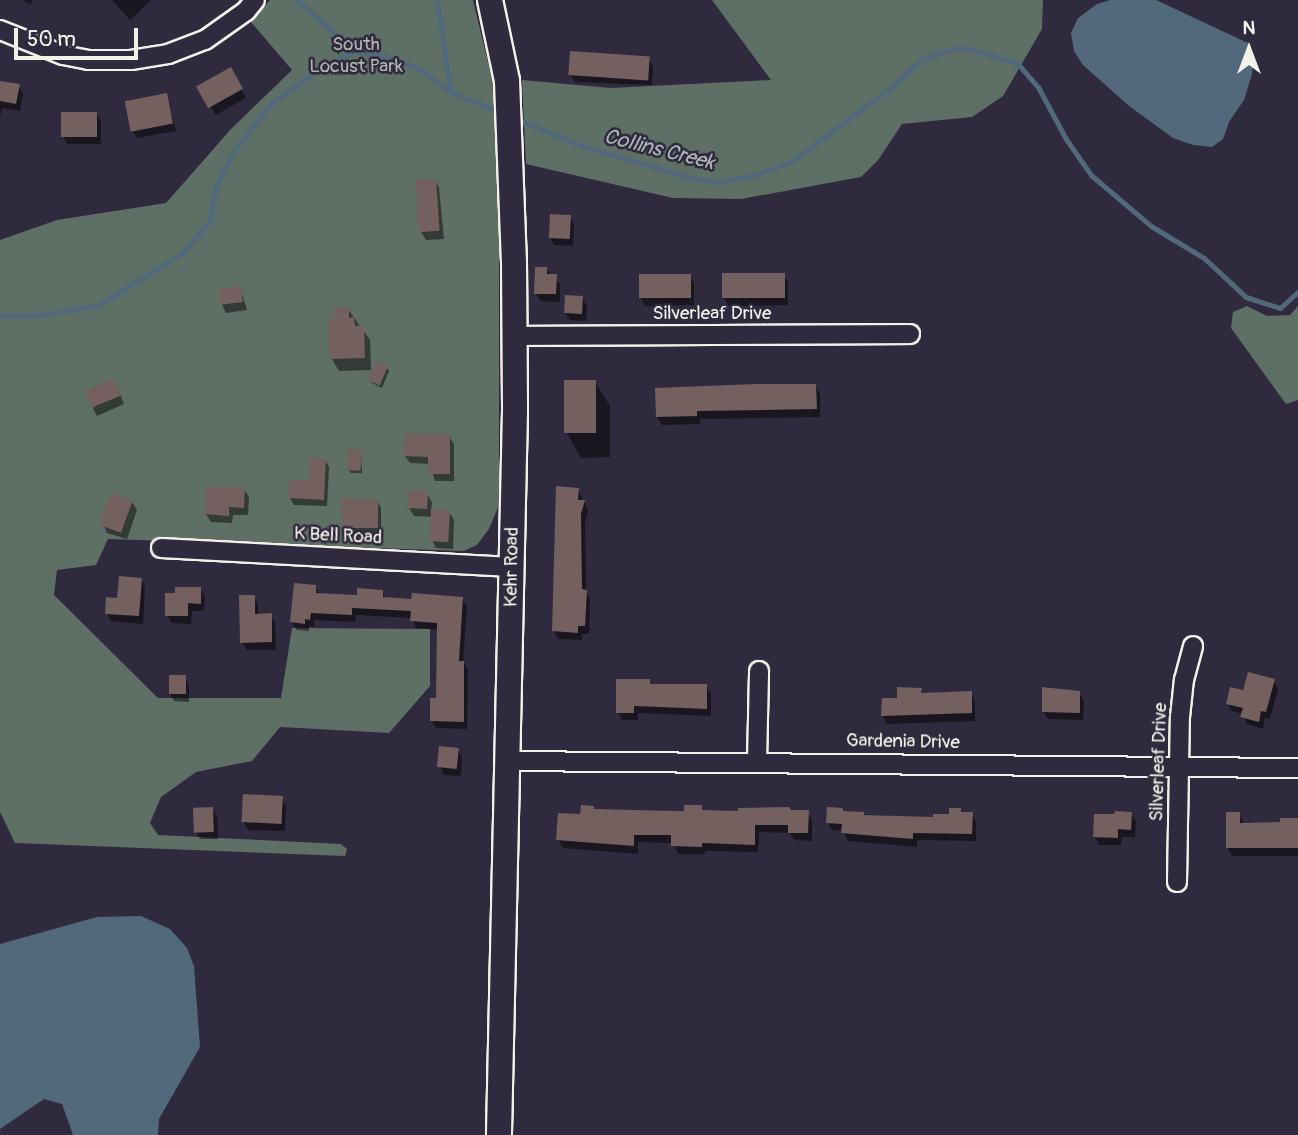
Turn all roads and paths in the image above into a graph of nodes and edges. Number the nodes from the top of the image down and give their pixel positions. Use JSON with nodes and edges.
{"nodes":[{"id":1,"x":255,"y":0,"type":"edge"},
{"id":2,"x":490,"y":0,"type":"edge"},
{"id":3,"x":0,"y":30,"type":"edge"},
{"id":4,"x":910,"y":334,"type":"dead end"},
{"id":5,"x":515,"y":336,"type":"junction"},
{"id":6,"x":161,"y":548,"type":"dead end"},
{"id":7,"x":511,"y":567,"type":"junction"},
{"id":8,"x":1193,"y":646,"type":"dead end"},
{"id":9,"x":759,"y":671,"type":"dead end"},
{"id":10,"x":507,"y":761,"type":"junction"},
{"id":11,"x":757,"y":762,"type":"junction"},
{"id":12,"x":1179,"y":766,"type":"junction"},
{"id":13,"x":1298,"y":768,"type":"edge"},
{"id":14,"x":1177,"y":882,"type":"dead end"},
{"id":15,"x":499,"y":1135,"type":"edge"}],
"edges":[{"from":1,"to":3,"type":"street"},
{"from":2,"to":5,"type":"street","name":"Kehr Road"},
{"from":4,"to":5,"type":"street","name":"Silverleaf Drive"},
{"from":5,"to":7,"type":"street","name":"Kehr Road"},
{"from":6,"to":7,"type":"street","name":"K Bell Road"},
{"from":7,"to":10,"type":"street","name":"Kehr Road"},
{"from":8,"to":12,"type":"street","name":"Silverleaf Drive"},
{"from":9,"to":11,"type":"street"},
{"from":10,"to":11,"type":"street","name":"Gardenia Drive"},
{"from":10,"to":15,"type":"street","name":"Kehr Road"},
{"from":11,"to":12,"type":"street","name":"Gardenia Drive"},
{"from":12,"to":13,"type":"street","name":"Gardenia Drive"},
{"from":12,"to":14,"type":"street","name":"Silverleaf Drive"}]}
